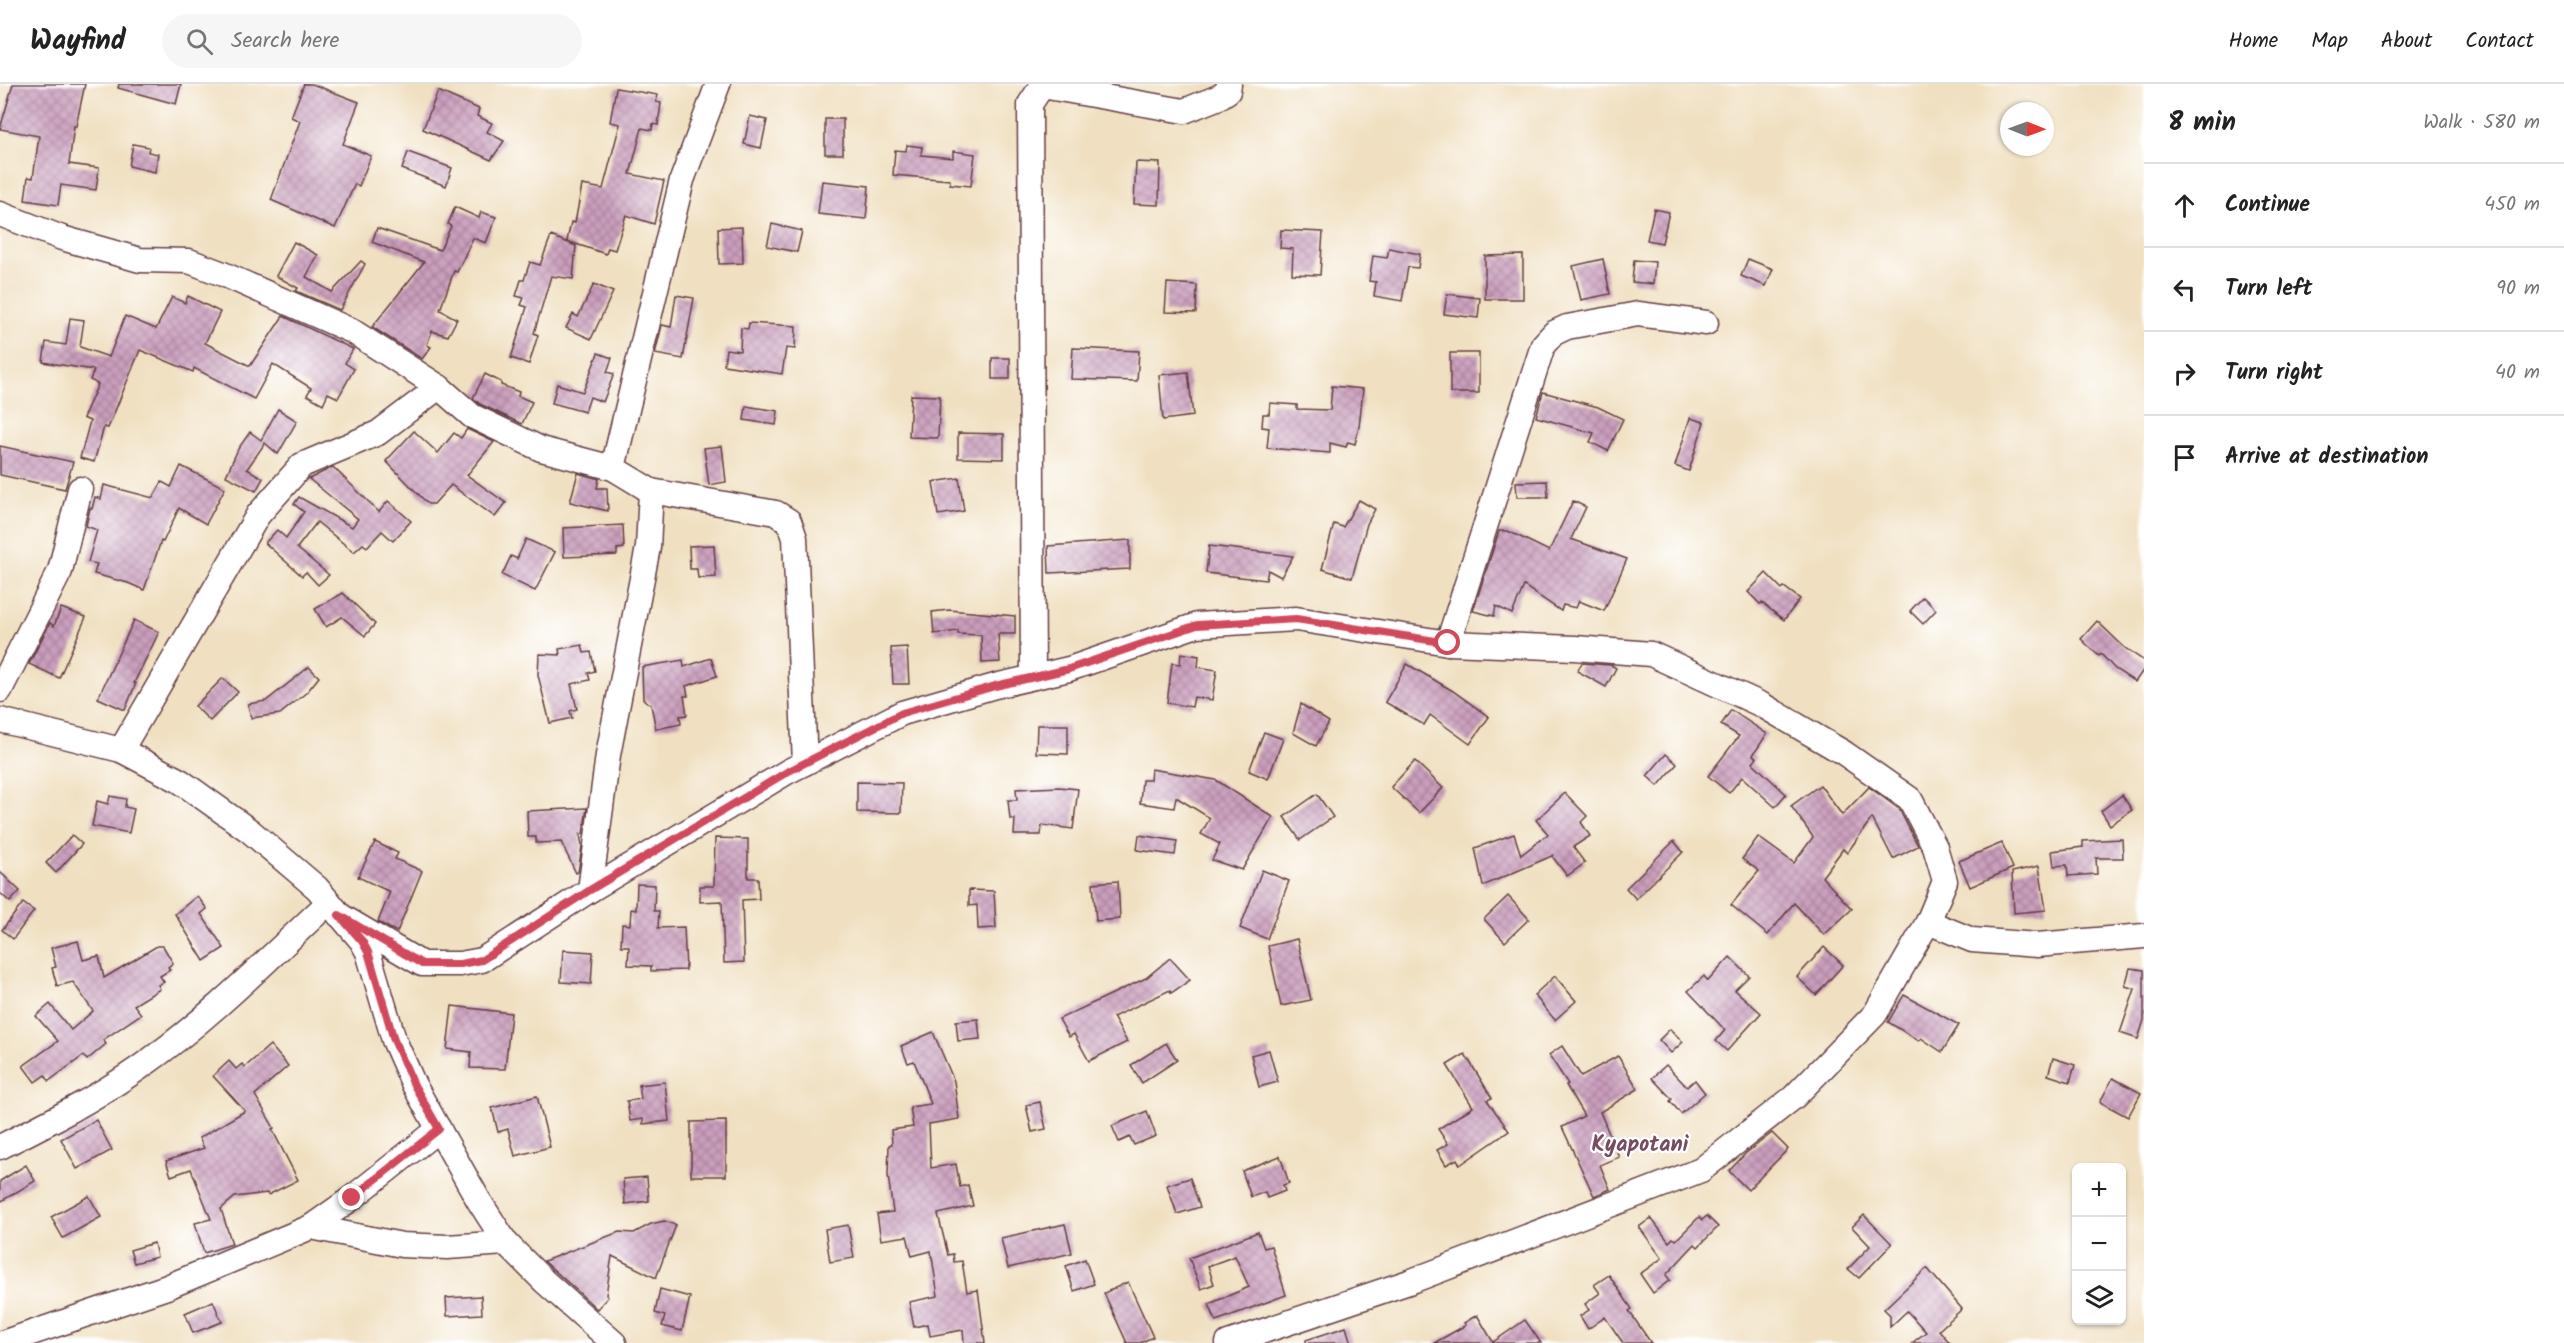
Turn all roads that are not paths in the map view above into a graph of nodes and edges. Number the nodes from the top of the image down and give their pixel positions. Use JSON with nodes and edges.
{"nodes":[{"id":1,"x":718,"y":84,"type":"edge"},
{"id":2,"x":1229,"y":84,"type":"edge"},
{"id":3,"x":0,"y":214,"type":"edge"},
{"id":4,"x":1706,"y":324,"type":"dead end"},
{"id":5,"x":439,"y":387,"type":"junction"},
{"id":6,"x":613,"y":468,"type":"junction"},
{"id":7,"x":80,"y":489,"type":"dead end"},
{"id":8,"x":651,"y":491,"type":"junction"},
{"id":9,"x":1448,"y":643,"type":"junction"},
{"id":10,"x":1033,"y":677,"type":"junction"},
{"id":11,"x":0,"y":690,"type":"edge"},
{"id":12,"x":0,"y":720,"type":"edge"},
{"id":13,"x":121,"y":750,"type":"junction"},
{"id":14,"x":805,"y":763,"type":"junction"},
{"id":15,"x":590,"y":890,"type":"junction"},
{"id":16,"x":334,"y":908,"type":"junction"},
{"id":17,"x":1928,"y":922,"type":"junction"},
{"id":18,"x":2144,"y":936,"type":"edge"},
{"id":19,"x":439,"y":1129,"type":"junction"},
{"id":20,"x":0,"y":1147,"type":"edge"},
{"id":21,"x":311,"y":1227,"type":"junction"},
{"id":22,"x":506,"y":1243,"type":"junction"},
{"id":23,"x":610,"y":1342,"type":"edge"},
{"id":24,"x":2,"y":1343,"type":"edge"},
{"id":25,"x":1228,"y":1343,"type":"edge"}],
"edges":[{"from":1,"to":6,"type":"street"},
{"from":2,"to":10,"type":"street"},
{"from":3,"to":5,"type":"street"},
{"from":4,"to":9,"type":"street"},
{"from":5,"to":6,"type":"street"},
{"from":5,"to":13,"type":"street"},
{"from":6,"to":8,"type":"street"},
{"from":7,"to":11,"type":"street"},
{"from":8,"to":14,"type":"street"},
{"from":8,"to":15,"type":"street"},
{"from":9,"to":10,"type":"street"},
{"from":9,"to":17,"type":"street"},
{"from":10,"to":14,"type":"street"},
{"from":12,"to":13,"type":"street"},
{"from":13,"to":16,"type":"street"},
{"from":14,"to":15,"type":"street"},
{"from":15,"to":16,"type":"street"},
{"from":16,"to":19,"type":"street"},
{"from":16,"to":20,"type":"street"},
{"from":17,"to":18,"type":"street"},
{"from":17,"to":25,"type":"street"},
{"from":19,"to":21,"type":"street"},
{"from":19,"to":22,"type":"street"},
{"from":21,"to":22,"type":"street"},
{"from":21,"to":24,"type":"street"},
{"from":22,"to":23,"type":"street"}]}
